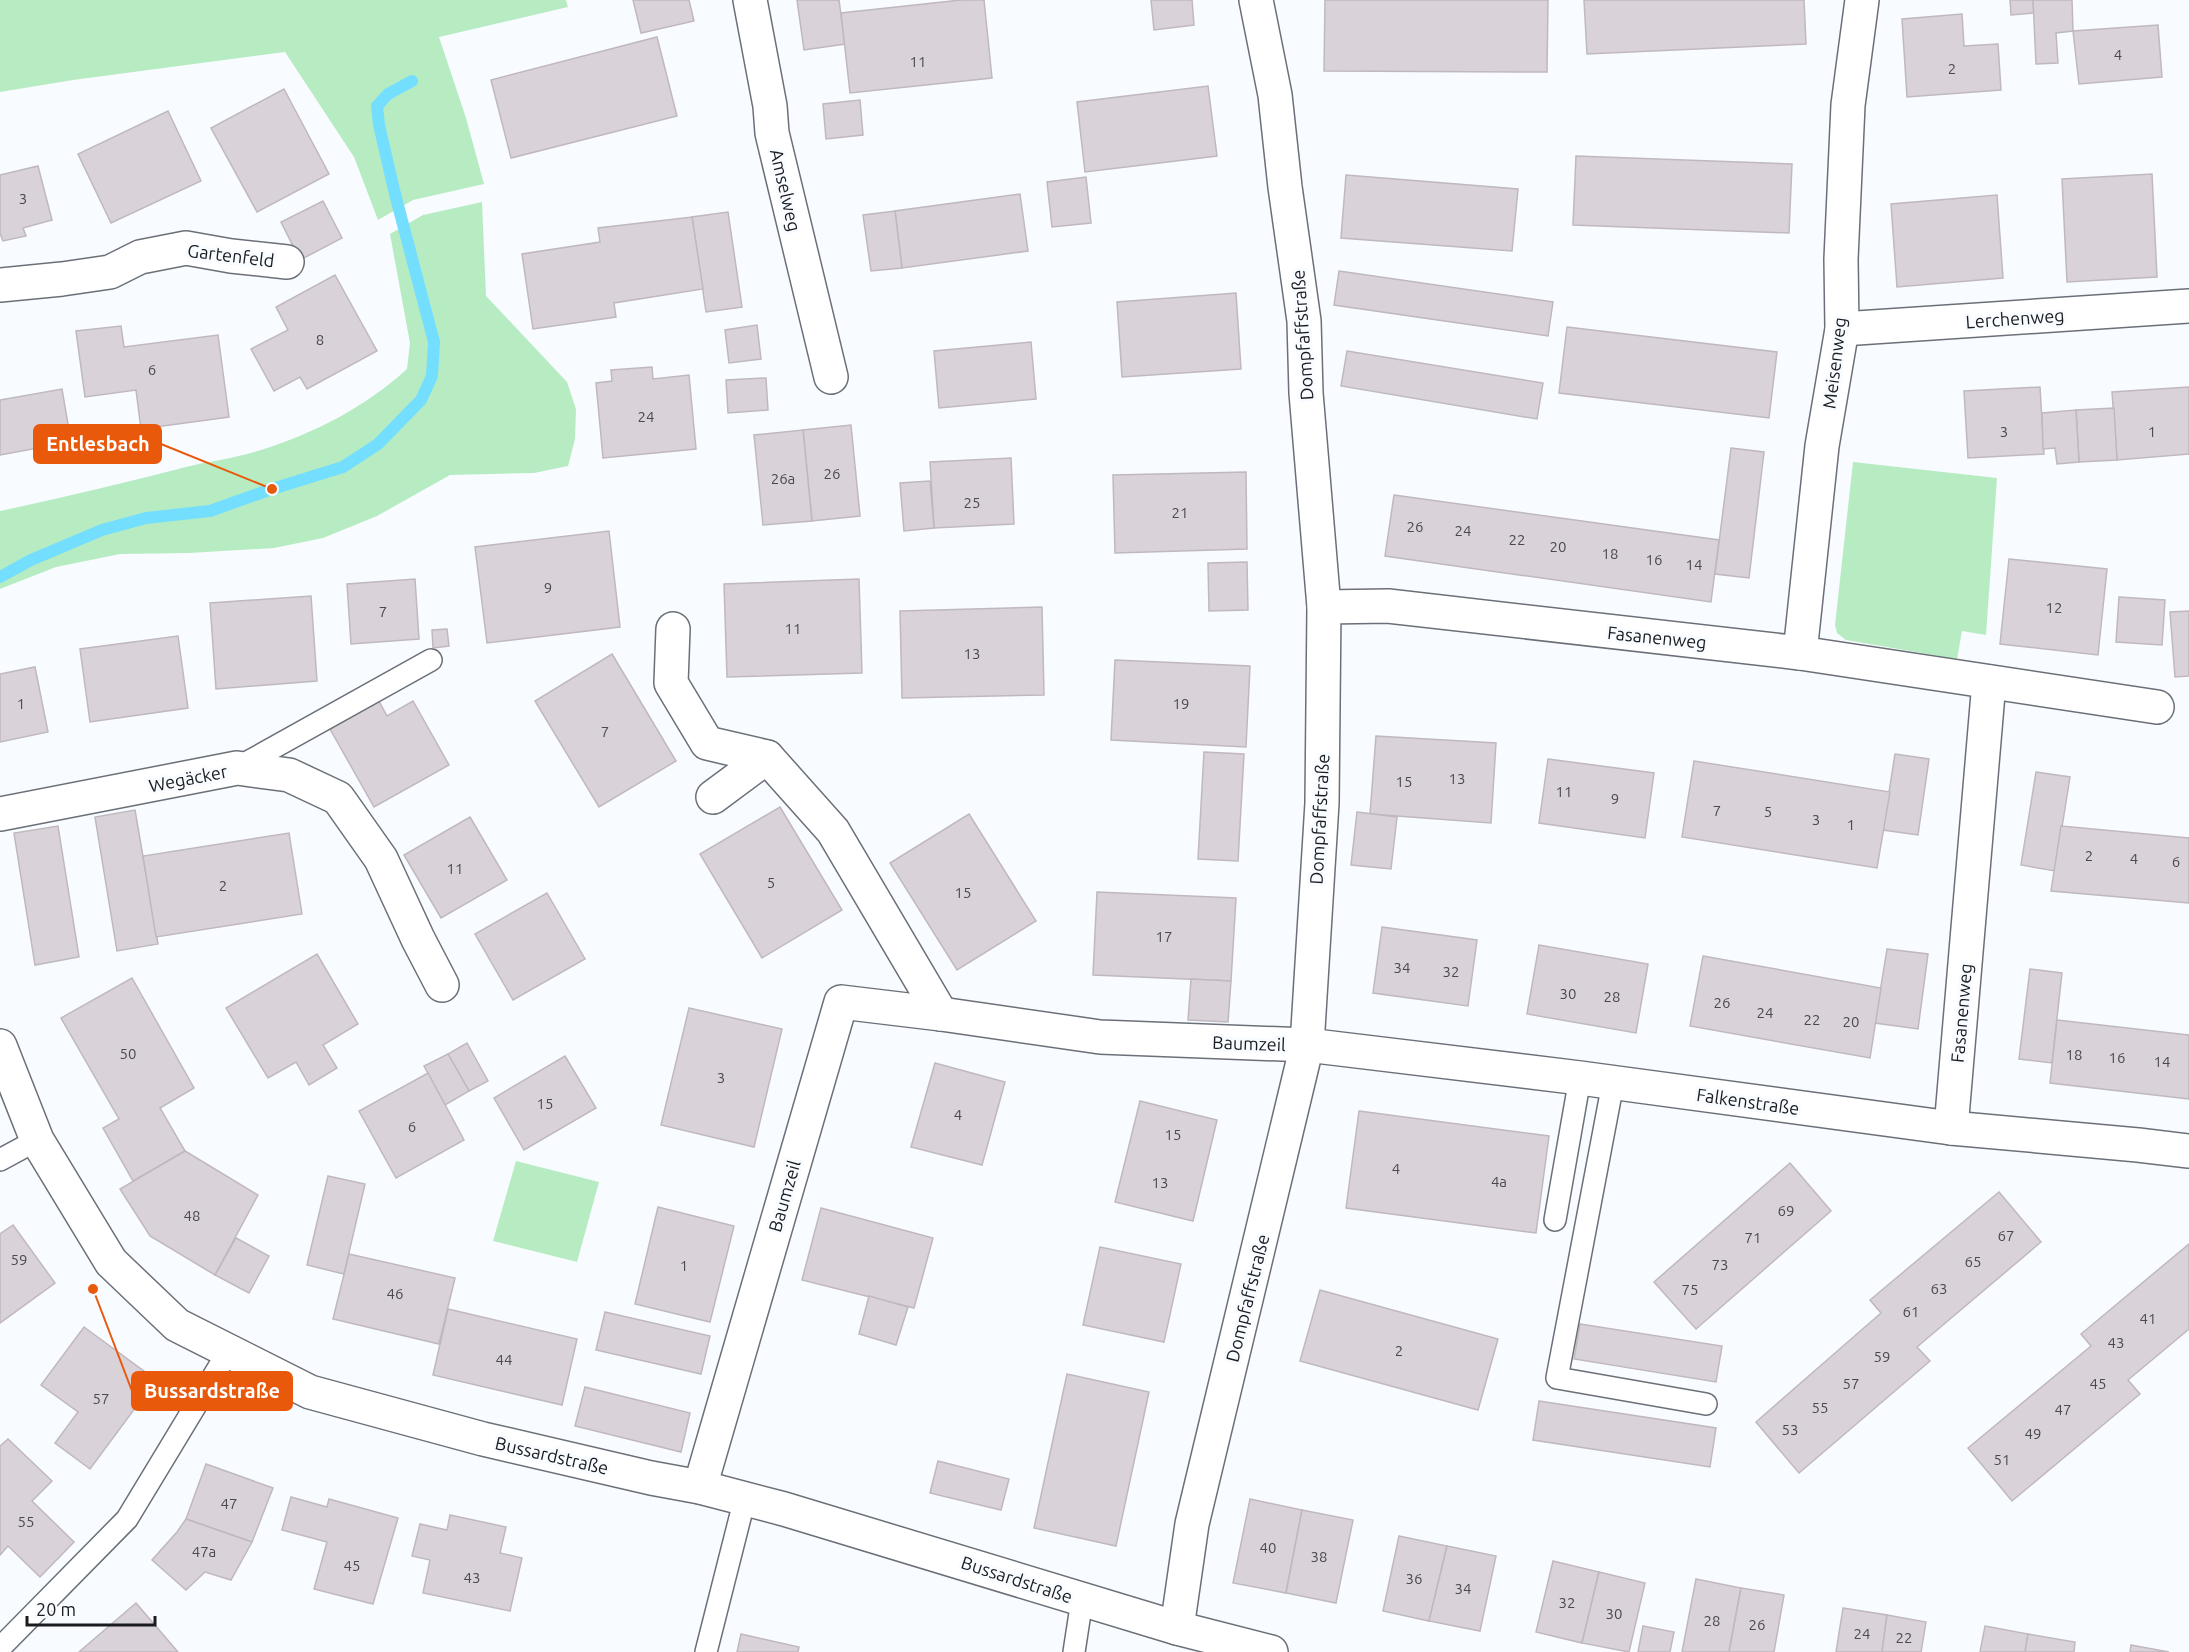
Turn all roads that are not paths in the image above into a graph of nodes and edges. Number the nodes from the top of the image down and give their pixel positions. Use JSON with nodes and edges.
{"nodes":[{"id":1,"x":750,"y":0,"type":"edge"},
{"id":2,"x":1256,"y":0,"type":"edge"},
{"id":3,"x":1862,"y":0,"type":"edge"},
{"id":4,"x":287,"y":262,"type":"dead end"},
{"id":5,"x":0,"y":285,"type":"edge"},
{"id":6,"x":2189,"y":306,"type":"edge"},
{"id":7,"x":1842,"y":329,"type":"junction"},
{"id":8,"x":831,"y":377,"type":"dead end"},
{"id":9,"x":1324,"y":607,"type":"junction"},
{"id":10,"x":673,"y":629,"type":"dead end"},
{"id":11,"x":1800,"y":653,"type":"junction"},
{"id":12,"x":431,"y":660,"type":"dead end"},
{"id":13,"x":1989,"y":682,"type":"junction"},
{"id":14,"x":2157,"y":707,"type":"dead end"},
{"id":15,"x":767,"y":757,"type":"junction"},
{"id":16,"x":237,"y":768,"type":"junction"},
{"id":17,"x":713,"y":797,"type":"dead end"},
{"id":18,"x":0,"y":814,"type":"edge"},
{"id":19,"x":442,"y":985,"type":"dead end"},
{"id":20,"x":941,"y":1014,"type":"junction"},
{"id":21,"x":1307,"y":1045,"type":"junction"},
{"id":22,"x":0,"y":1046,"type":"edge"},
{"id":23,"x":1580,"y":1078,"type":"junction"},
{"id":24,"x":1613,"y":1083,"type":"junction"},
{"id":25,"x":1951,"y":1128,"type":"junction"},
{"id":26,"x":37,"y":1140,"type":"junction"},
{"id":27,"x":2189,"y":1151,"type":"edge"},
{"id":28,"x":0,"y":1160,"type":"edge"},
{"id":29,"x":1555,"y":1220,"type":"dead end"},
{"id":30,"x":228,"y":1352,"type":"junction"},
{"id":31,"x":1706,"y":1404,"type":"dead end"},
{"id":32,"x":700,"y":1487,"type":"junction"},
{"id":33,"x":745,"y":1498,"type":"junction"},
{"id":34,"x":1082,"y":1600,"type":"junction"},
{"id":35,"x":1177,"y":1628,"type":"junction"},
{"id":36,"x":0,"y":1648,"type":"edge"},
{"id":37,"x":705,"y":1652,"type":"edge"},
{"id":38,"x":1074,"y":1652,"type":"edge"},
{"id":39,"x":1271,"y":1652,"type":"edge"}],
"edges":[{"from":1,"to":8,"type":"street","name":"Amselweg"},
{"from":2,"to":9,"type":"street","name":"Dompfaffstraße"},
{"from":3,"to":7,"type":"street","name":"Meisenweg"},
{"from":4,"to":5,"type":"street","name":"Gartenfeld"},
{"from":6,"to":7,"type":"street","name":"Lerchenweg"},
{"from":7,"to":11,"type":"street","name":"Meisenweg"},
{"from":9,"to":11,"type":"street","name":"Fasanenweg"},
{"from":9,"to":21,"type":"street","name":"Dompfaffstraße"},
{"from":10,"to":15,"type":"street"},
{"from":11,"to":13,"type":"street","name":"Fasanenweg"},
{"from":12,"to":16,"type":"lane"},
{"from":13,"to":14,"type":"street","name":"Fasanenweg"},
{"from":13,"to":25,"type":"street","name":"Fasanenweg"},
{"from":15,"to":17,"type":"street"},
{"from":15,"to":20,"type":"street"},
{"from":16,"to":18,"type":"street","name":"Wegäcker"},
{"from":16,"to":19,"type":"street","name":"Wegäcker"},
{"from":20,"to":21,"type":"street","name":"Baumzeil"},
{"from":20,"to":32,"type":"street","name":"Baumzeil"},
{"from":21,"to":23,"type":"street","name":"Falkenstraße"},
{"from":21,"to":35,"type":"street","name":"Dompfaffstraße"},
{"from":22,"to":26,"type":"street","name":"Bussardstraße"},
{"from":23,"to":24,"type":"street","name":"Falkenstraße"},
{"from":23,"to":29,"type":"lane"},
{"from":24,"to":25,"type":"street","name":"Falkenstraße"},
{"from":24,"to":31,"type":"lane"},
{"from":25,"to":27,"type":"street","name":"Falkenstraße"},
{"from":26,"to":28,"type":"lane"},
{"from":26,"to":30,"type":"street","name":"Bussardstraße"},
{"from":30,"to":32,"type":"street","name":"Bussardstraße"},
{"from":30,"to":36,"type":"lane"},
{"from":32,"to":33,"type":"street","name":"Bussardstraße"},
{"from":33,"to":34,"type":"street","name":"Bussardstraße"},
{"from":33,"to":37,"type":"lane"},
{"from":34,"to":35,"type":"street","name":"Bussardstraße"},
{"from":34,"to":38,"type":"lane","name":"Bussardstraße"},
{"from":35,"to":39,"type":"street","name":"Bussardstraße"}]}
